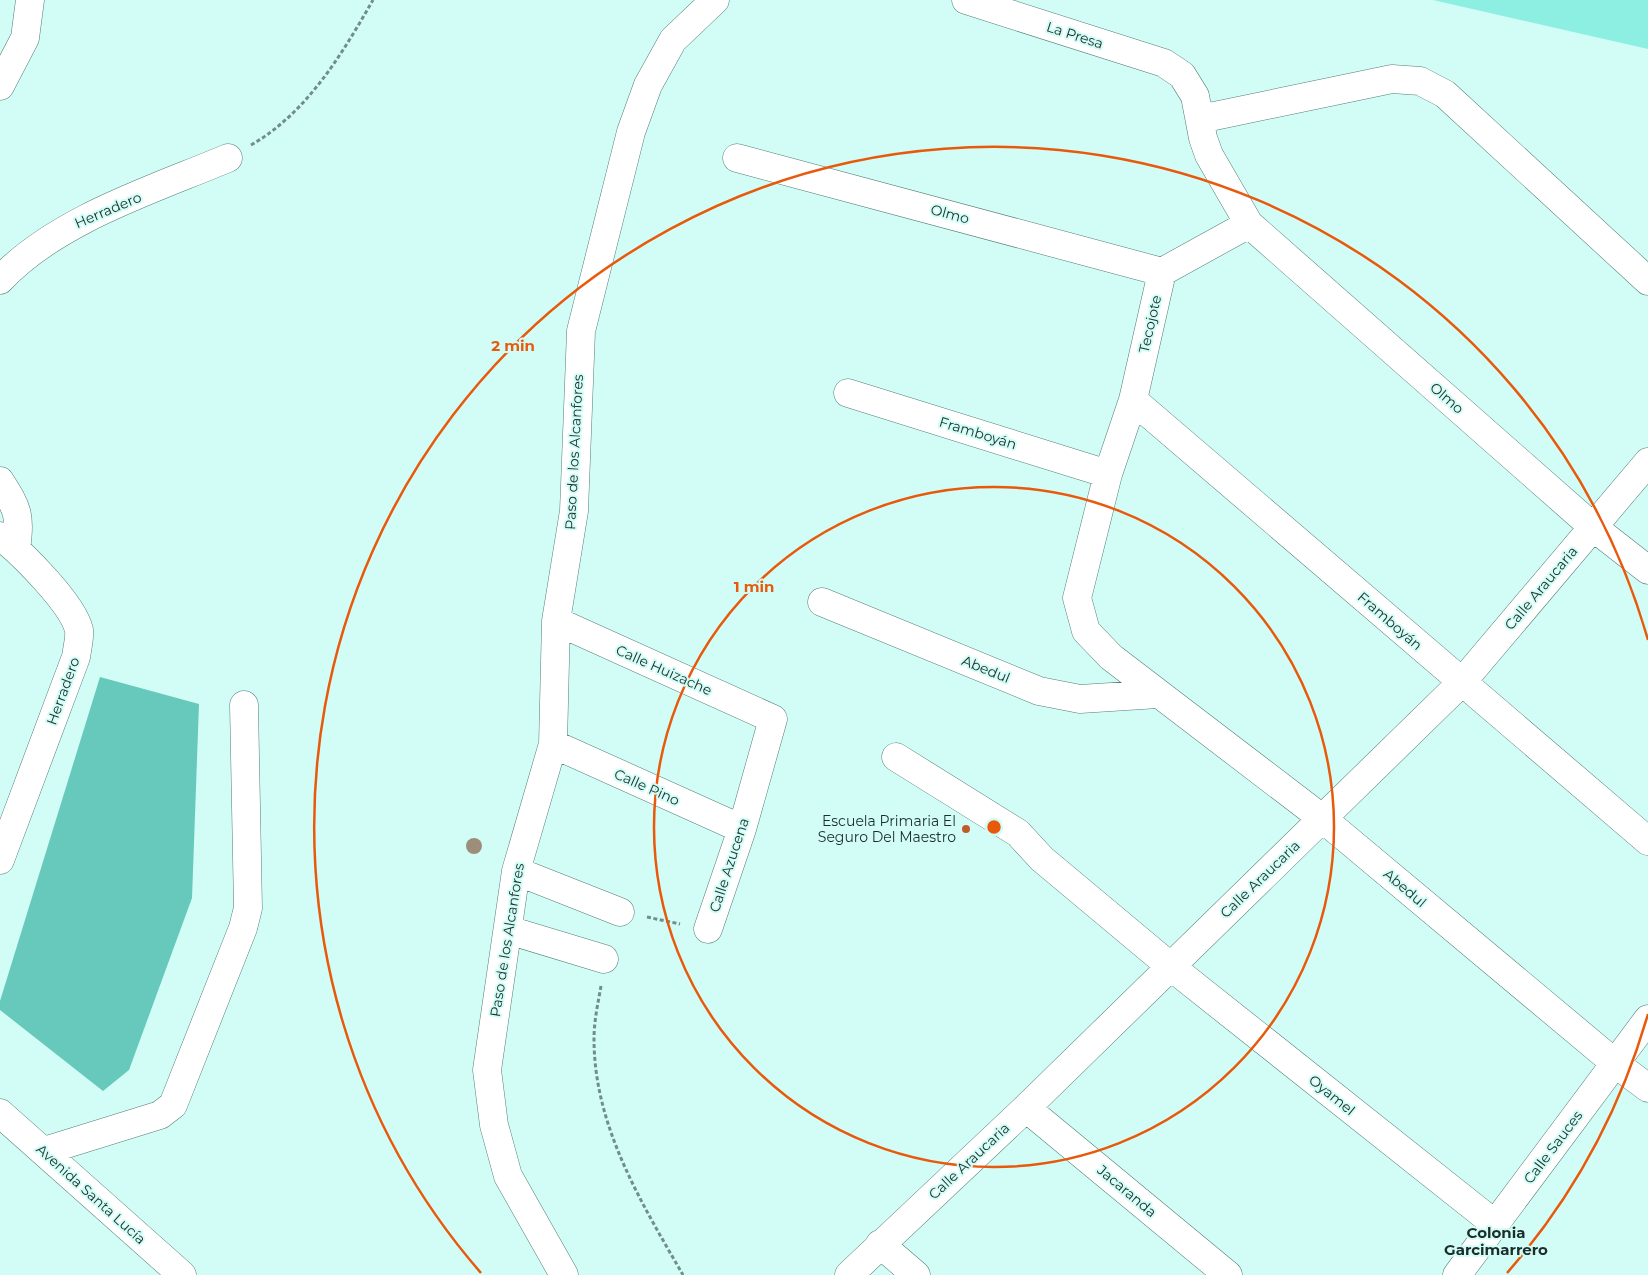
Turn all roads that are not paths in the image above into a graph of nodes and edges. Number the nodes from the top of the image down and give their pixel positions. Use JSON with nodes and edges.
{"nodes":[{"id":1,"x":30,"y":0,"type":"edge"},
{"id":2,"x":715,"y":0,"type":"edge"},
{"id":3,"x":966,"y":0,"type":"edge"},
{"id":4,"x":0,"y":86,"type":"edge"},
{"id":5,"x":1200,"y":119,"type":"junction"},
{"id":6,"x":228,"y":158,"type":"road end"},
{"id":7,"x":737,"y":158,"type":"dead end"},
{"id":8,"x":1249,"y":224,"type":"junction"},
{"id":9,"x":1162,"y":272,"type":"junction"},
{"id":10,"x":0,"y":280,"type":"edge"},
{"id":11,"x":1648,"y":281,"type":"edge"},
{"id":12,"x":848,"y":393,"type":"dead end"},
{"id":13,"x":1133,"y":400,"type":"junction"},
{"id":14,"x":1648,"y":462,"type":"edge"},
{"id":15,"x":1108,"y":474,"type":"junction"},
{"id":16,"x":0,"y":481,"type":"edge"},
{"id":17,"x":1593,"y":527,"type":"junction"},
{"id":18,"x":8,"y":542,"type":"edge"},
{"id":19,"x":1648,"y":570,"type":"edge"},
{"id":20,"x":822,"y":602,"type":"dead end"},
{"id":21,"x":556,"y":621,"type":"junction"},
{"id":22,"x":1086,"y":631,"type":"joint"},
{"id":23,"x":1462,"y":682,"type":"junction"},
{"id":24,"x":1158,"y":694,"type":"junction"},
{"id":25,"x":244,"y":705,"type":"dead end"},
{"id":26,"x":773,"y":720,"type":"joint"},
{"id":27,"x":553,"y":744,"type":"junction"},
{"id":28,"x":896,"y":757,"type":"dead end"},
{"id":29,"x":1322,"y":819,"type":"junction"},
{"id":30,"x":742,"y":829,"type":"junction"},
{"id":31,"x":1648,"y":840,"type":"edge"},
{"id":32,"x":0,"y":860,"type":"edge"},
{"id":33,"x":516,"y":871,"type":"junction"},
{"id":34,"x":620,"y":912,"type":"road end"},
{"id":35,"x":708,"y":929,"type":"road end"},
{"id":36,"x":508,"y":930,"type":"junction"},
{"id":37,"x":604,"y":959,"type":"road end"},
{"id":38,"x":1170,"y":966,"type":"junction"},
{"id":39,"x":1648,"y":1019,"type":"edge"},
{"id":40,"x":1616,"y":1064,"type":"junction"},
{"id":41,"x":1648,"y":1088,"type":"edge"},
{"id":42,"x":1026,"y":1108,"type":"junction"},
{"id":43,"x":0,"y":1112,"type":"edge"},
{"id":44,"x":44,"y":1151,"type":"junction"},
{"id":45,"x":1494,"y":1224,"type":"junction"},
{"id":46,"x":880,"y":1244,"type":"junction"},
{"id":47,"x":182,"y":1275,"type":"edge"},
{"id":48,"x":564,"y":1275,"type":"edge"},
{"id":49,"x":849,"y":1275,"type":"edge"},
{"id":50,"x":916,"y":1275,"type":"edge"},
{"id":51,"x":1228,"y":1275,"type":"edge"},
{"id":52,"x":1457,"y":1275,"type":"edge"}],
"edges":[{"from":1,"to":4,"type":"street"},
{"from":2,"to":21,"type":"street","name":"Paso de los Alcanfores"},
{"from":3,"to":5,"type":"street","name":"La Presa"},
{"from":5,"to":8,"type":"street"},
{"from":5,"to":11,"type":"street"},
{"from":6,"to":10,"type":"street","name":"Herradero"},
{"from":7,"to":9,"type":"street","name":"Olmo"},
{"from":8,"to":9,"type":"street"},
{"from":8,"to":17,"type":"street","name":"Olmo"},
{"from":9,"to":13,"type":"street","name":"Tecojote"},
{"from":12,"to":15,"type":"street","name":"Framboyán"},
{"from":13,"to":15,"type":"street","name":"Tecojote"},
{"from":13,"to":23,"type":"street","name":"Framboyán"},
{"from":14,"to":17,"type":"street","name":"Calle Araucaria"},
{"from":15,"to":22,"type":"street","name":"Tecojote"},
{"from":16,"to":18,"type":"street","name":"Herradero"},
{"from":17,"to":19,"type":"street","name":"Olmo"},
{"from":17,"to":23,"type":"street","name":"Calle Araucaria"},
{"from":18,"to":32,"type":"street","name":"Herradero"},
{"from":20,"to":24,"type":"street","name":"Abedul"},
{"from":21,"to":26,"type":"street","name":"Calle Huizache"},
{"from":21,"to":27,"type":"street","name":"Paso de los Alcanfores"},
{"from":22,"to":24,"type":"street","name":"Abedul"},
{"from":23,"to":29,"type":"street","name":"Calle Araucaria"},
{"from":23,"to":31,"type":"street","name":"Framboyán"},
{"from":24,"to":29,"type":"street","name":"Abedul"},
{"from":25,"to":44,"type":"street"},
{"from":26,"to":30,"type":"street","name":"Calle Azucena"},
{"from":27,"to":30,"type":"street","name":"Calle Pino"},
{"from":27,"to":33,"type":"street","name":"Paso de los Alcanfores"},
{"from":28,"to":38,"type":"street","name":"Oyamel"},
{"from":29,"to":38,"type":"street","name":"Calle Araucaria"},
{"from":29,"to":40,"type":"street","name":"Abedul"},
{"from":30,"to":35,"type":"street","name":"Calle Azucena"},
{"from":33,"to":34,"type":"street"},
{"from":33,"to":36,"type":"street","name":"Paso de los Alcanfores"},
{"from":36,"to":37,"type":"street"},
{"from":36,"to":48,"type":"street","name":"Paso de los Alcanfores"},
{"from":38,"to":42,"type":"street","name":"Calle Araucaria"},
{"from":38,"to":45,"type":"street","name":"Oyamel"},
{"from":39,"to":40,"type":"street","name":"Calle Sauces"},
{"from":40,"to":41,"type":"street","name":"Abedul"},
{"from":40,"to":45,"type":"street","name":"Calle Sauces"},
{"from":42,"to":46,"type":"street","name":"Calle Araucaria"},
{"from":42,"to":51,"type":"street","name":"Jacaranda"},
{"from":43,"to":44,"type":"street","name":"Avenida Santa Lucía"},
{"from":44,"to":47,"type":"street","name":"Avenida Santa Lucía"},
{"from":45,"to":52,"type":"street","name":"Calle Sauces"},
{"from":46,"to":49,"type":"street","name":"Calle Araucaria"},
{"from":46,"to":50,"type":"street"}]}
